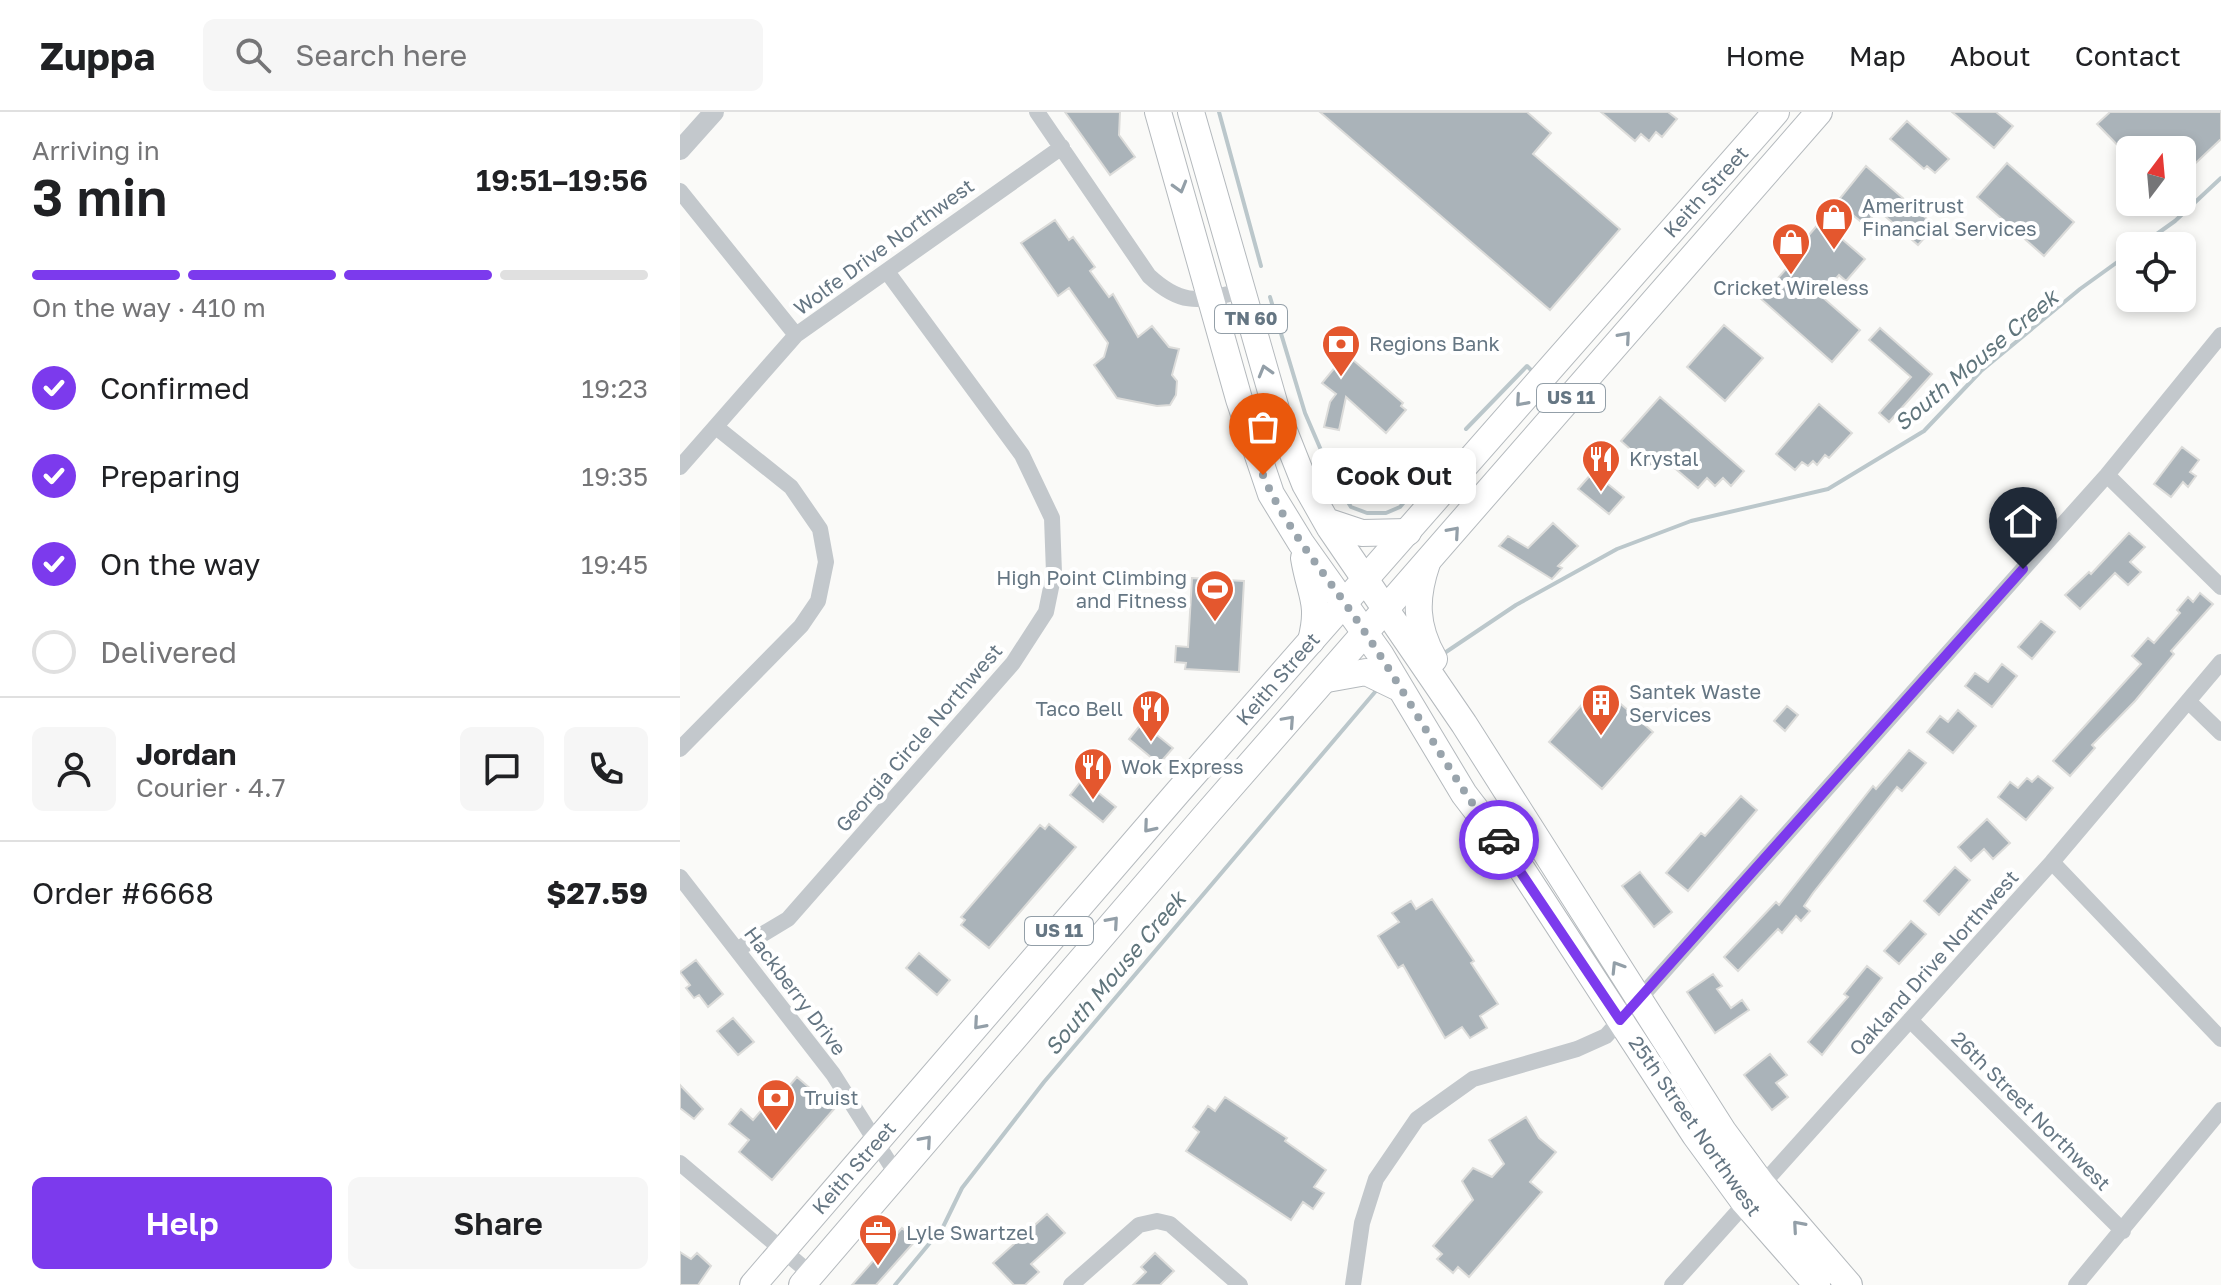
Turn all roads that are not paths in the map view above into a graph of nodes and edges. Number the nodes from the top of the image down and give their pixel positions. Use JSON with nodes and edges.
{"nodes":[{"id":1,"x":714,"y":112,"type":"edge"},
{"id":2,"x":1037,"y":112,"type":"edge"},
{"id":3,"x":1158,"y":112,"type":"edge"},
{"id":4,"x":1191,"y":112,"type":"edge"},
{"id":5,"x":1776,"y":112,"type":"edge"},
{"id":6,"x":1817,"y":114,"type":"edge"},
{"id":7,"x":1062,"y":147,"type":"junction"},
{"id":8,"x":680,"y":150,"type":"edge"},
{"id":9,"x":680,"y":191,"type":"edge"},
{"id":10,"x":888,"y":273,"type":"junction"},
{"id":11,"x":1243,"y":291,"type":"junction"},
{"id":12,"x":1210,"y":298,"type":"junction"},
{"id":13,"x":796,"y":335,"type":"junction"},
{"id":14,"x":2221,"y":335,"type":"edge"},
{"id":15,"x":716,"y":427,"type":"junction"},
{"id":16,"x":680,"y":467,"type":"edge"},
{"id":17,"x":2107,"y":475,"type":"junction"},
{"id":18,"x":1326,"y":521,"type":"junction"},
{"id":19,"x":1408,"y":532,"type":"junction"},
{"id":20,"x":1301,"y":543,"type":"junction"},
{"id":21,"x":1427,"y":563,"type":"junction"},
{"id":22,"x":1366,"y":578,"type":"junction"},
{"id":23,"x":2221,"y":587,"type":"edge"},
{"id":24,"x":1345,"y":603,"type":"junction"},
{"id":25,"x":1386,"y":609,"type":"junction"},
{"id":26,"x":1366,"y":633,"type":"junction"},
{"id":27,"x":1311,"y":641,"type":"junction"},
{"id":28,"x":2221,"y":662,"type":"edge"},
{"id":29,"x":1327,"y":679,"type":"junction"},
{"id":30,"x":1399,"y":688,"type":"junction"},
{"id":31,"x":2189,"y":702,"type":"junction"},
{"id":32,"x":1464,"y":724,"type":"junction"},
{"id":33,"x":2221,"y":733,"type":"edge"},
{"id":34,"x":680,"y":749,"type":"edge"},
{"id":35,"x":1192,"y":804,"type":"junction"},
{"id":36,"x":2052,"y":862,"type":"junction"},
{"id":37,"x":680,"y":877,"type":"edge"},
{"id":38,"x":738,"y":949,"type":"junction"},
{"id":39,"x":1081,"y":960,"type":"junction"},
{"id":40,"x":1005,"y":994,"type":"junction"},
{"id":41,"x":1629,"y":1011,"type":"junction"},
{"id":42,"x":1910,"y":1020,"type":"junction"},
{"id":43,"x":2221,"y":1039,"type":"edge"},
{"id":44,"x":2221,"y":1110,"type":"edge"},
{"id":45,"x":875,"y":1144,"type":"junction"},
{"id":46,"x":680,"y":1163,"type":"edge"},
{"id":47,"x":897,"y":1175,"type":"junction"},
{"id":48,"x":1753,"y":1193,"type":"junction"},
{"id":49,"x":2123,"y":1231,"type":"junction"},
{"id":50,"x":784,"y":1250,"type":"junction"},
{"id":51,"x":807,"y":1280,"type":"edge"},
{"id":52,"x":753,"y":1285,"type":"edge"},
{"id":53,"x":1071,"y":1285,"type":"edge"},
{"id":54,"x":1240,"y":1285,"type":"edge"},
{"id":55,"x":1353,"y":1285,"type":"edge"},
{"id":56,"x":1672,"y":1285,"type":"edge"},
{"id":57,"x":1817,"y":1285,"type":"edge"},
{"id":58,"x":1849,"y":1285,"type":"edge"},
{"id":59,"x":2076,"y":1285,"type":"edge"}],
"edges":[{"from":1,"to":8,"type":"street"},
{"from":2,"to":7,"type":"street"},
{"from":3,"to":12,"type":"main road","name":"25th Street Northwest","number":"TN 60","one_way":true},
{"from":4,"to":11,"type":"main road","name":"25th Street Northwest","number":"TN 60"},
{"from":5,"to":19,"type":"main road","name":"Keith Street","number":"US 11","one_way":true},
{"from":21,"to":6,"type":"main road","name":"Keith Street","number":"US 11","one_way":true},
{"from":7,"to":10,"type":"street","name":"Wolfe Drive Northwest"},
{"from":7,"to":12,"type":"street"},
{"from":9,"to":13,"type":"street"},
{"from":10,"to":13,"type":"street","name":"Wolfe Drive Northwest"},
{"from":10,"to":38,"type":"street","name":"Georgia Circle Northwest"},
{"from":11,"to":12,"type":"street"},
{"from":18,"to":11,"type":"main road","name":"25th Street Northwest","number":"TN 60","one_way":true},
{"from":12,"to":20,"type":"main road","name":"25th Street Northwest","number":"TN 60"},
{"from":13,"to":15,"type":"street","name":"Wolfe Drive Northwest"},
{"from":14,"to":17,"type":"street"},
{"from":15,"to":16,"type":"street","name":"Wolfe Drive Northwest"},
{"from":15,"to":34,"type":"street"},
{"from":17,"to":23,"type":"street"},
{"from":17,"to":41,"type":"street"},
{"from":18,"to":19,"type":"main road"},
{"from":18,"to":22,"type":"main road","name":"25th Street Northwest","number":"TN 60"},
{"from":19,"to":22,"type":"main road","name":"Keith Street","number":"US 11"},
{"from":20,"to":24,"type":"main road","name":"25th Street Northwest","number":"TN 60"},
{"from":20,"to":27,"type":"main road"},
{"from":21,"to":25,"type":"main road","name":"Keith Street","number":"US 11"},
{"from":21,"to":32,"type":"main road"},
{"from":22,"to":24,"type":"main road","name":"Keith Street","number":"US 11"},
{"from":22,"to":25,"type":"main road","name":"25th Street Northwest","number":"TN 60"},
{"from":24,"to":26,"type":"main road","name":"25th Street Northwest","number":"TN 60"},
{"from":24,"to":27,"type":"main road","name":"Keith Street","number":"US 11"},
{"from":25,"to":26,"type":"main road","name":"Keith Street","number":"US 11"},
{"from":25,"to":32,"type":"main road","name":"25th Street Northwest","number":"TN 60"},
{"from":26,"to":29,"type":"main road","name":"Keith Street","number":"US 11"},
{"from":26,"to":30,"type":"main road","name":"25th Street Northwest","number":"TN 60"},
{"from":27,"to":35,"type":"main road","name":"Keith Street","number":"US 11"},
{"from":28,"to":31,"type":"street","name":"Oakland Drive Northwest"},
{"from":29,"to":30,"type":"main road"},
{"from":35,"to":29,"type":"main road","name":"Keith Street","number":"US 11","one_way":true},
{"from":30,"to":41,"type":"main road","name":"25th Street Northwest","number":"TN 60"},
{"from":31,"to":33,"type":"street"},
{"from":31,"to":36,"type":"street","name":"Oakland Drive Northwest"},
{"from":41,"to":32,"type":"main road","name":"25th Street Northwest","number":"TN 60","one_way":true},
{"from":39,"to":35,"type":"main road","name":"Keith Street","number":"US 11","one_way":true},
{"from":35,"to":40,"type":"main road","name":"Keith Street","number":"US 11","one_way":true},
{"from":36,"to":42,"type":"street","name":"Oakland Drive Northwest"},
{"from":36,"to":43,"type":"street"},
{"from":37,"to":38,"type":"street","name":"Hackberry Drive"},
{"from":38,"to":45,"type":"street","name":"Hackberry Drive"},
{"from":39,"to":40,"type":"main road"},
{"from":47,"to":39,"type":"main road","name":"Keith Street","number":"US 11","one_way":true},
{"from":40,"to":45,"type":"main road","name":"Keith Street","number":"US 11","one_way":true},
{"from":41,"to":48,"type":"main road","name":"25th Street Northwest","number":"TN 60"},
{"from":41,"to":55,"type":"street"},
{"from":42,"to":48,"type":"street","name":"Oakland Drive Northwest"},
{"from":42,"to":49,"type":"street","name":"26th Street Northwest"},
{"from":44,"to":49,"type":"street"},
{"from":45,"to":47,"type":"street","name":"Hackberry Drive"},
{"from":45,"to":50,"type":"main road","name":"Keith Street","number":"US 11"},
{"from":46,"to":50,"type":"street"},
{"from":47,"to":51,"type":"main road","name":"Keith Street","number":"US 11"},
{"from":48,"to":56,"type":"street","name":"Oakland Drive Northwest"},
{"from":48,"to":57,"type":"main road","name":"25th Street Northwest","number":"TN 60"},
{"from":58,"to":48,"type":"main road","name":"25th Street Northwest","number":"TN 60","one_way":true},
{"from":49,"to":59,"type":"street"},
{"from":50,"to":51,"type":"street"},
{"from":50,"to":52,"type":"main road","name":"Keith Street","number":"US 11"},
{"from":53,"to":54,"type":"street"}]}
